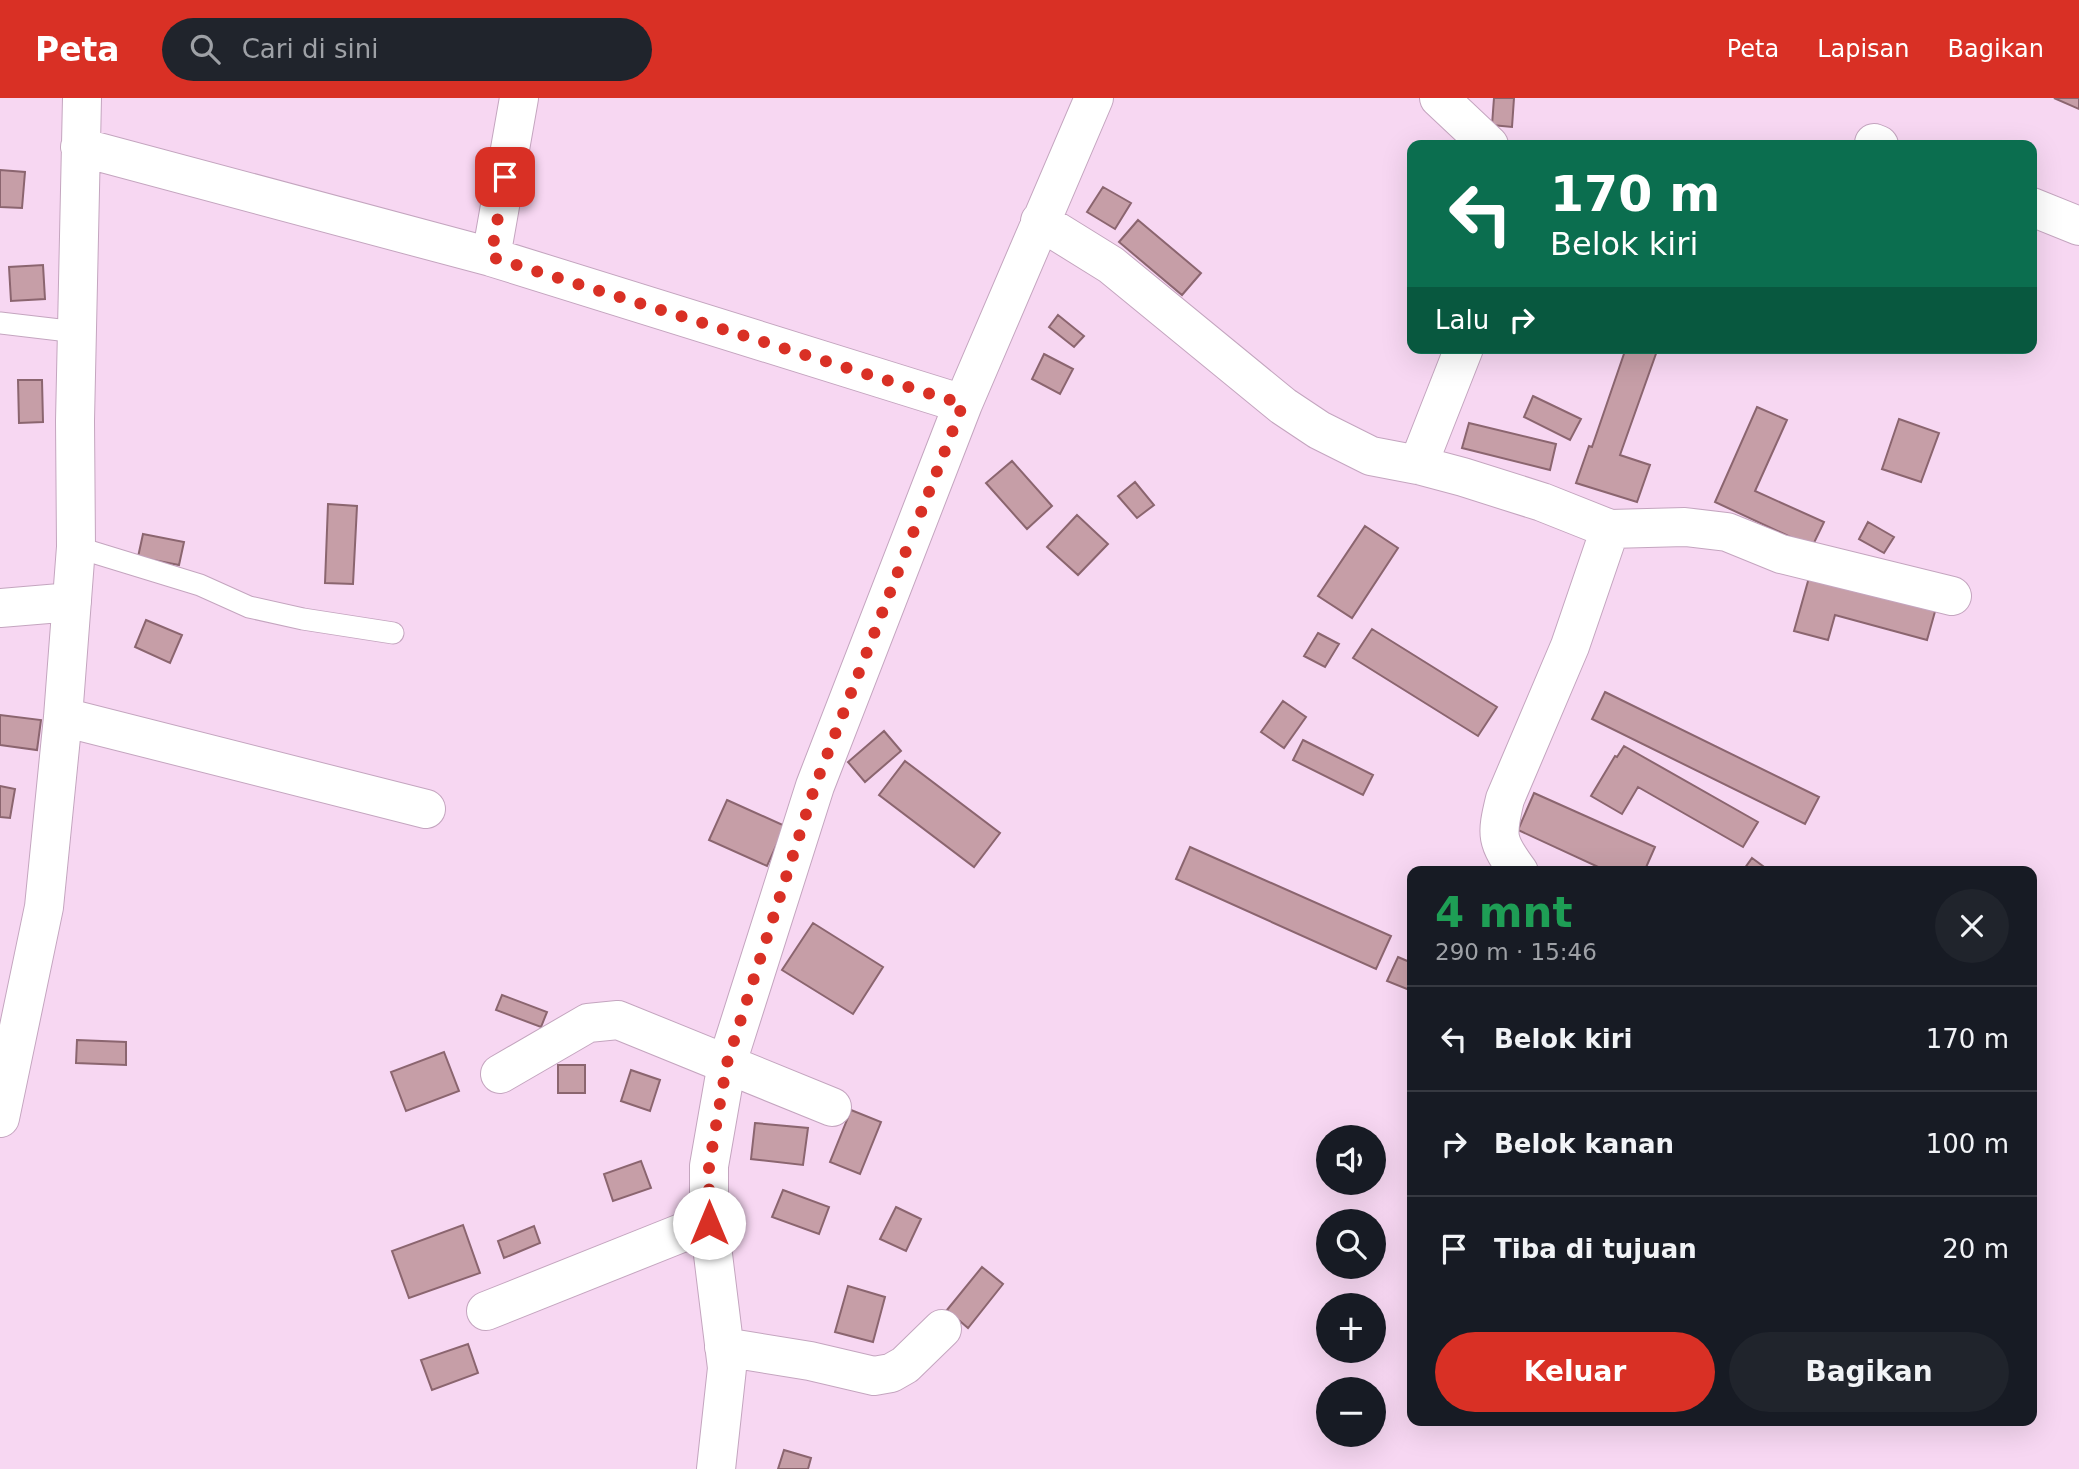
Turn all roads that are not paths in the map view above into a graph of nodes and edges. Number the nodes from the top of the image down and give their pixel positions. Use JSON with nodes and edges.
{"nodes":[{"id":1,"x":82,"y":98,"type":"edge"},
{"id":2,"x":519,"y":98,"type":"edge"},
{"id":3,"x":1094,"y":98,"type":"edge"},
{"id":4,"x":1439,"y":98,"type":"edge"},
{"id":5,"x":1484,"y":140,"type":"edge"},
{"id":6,"x":80,"y":147,"type":"junction"},
{"id":7,"x":2037,"y":209,"type":"edge"},
{"id":8,"x":1040,"y":221,"type":"junction"},
{"id":9,"x":2079,"y":226,"type":"edge"},
{"id":10,"x":491,"y":257,"type":"junction"},
{"id":11,"x":0,"y":323,"type":"edge"},
{"id":12,"x":77,"y":332,"type":"junction"},
{"id":13,"x":1462,"y":354,"type":"edge"},
{"id":14,"x":963,"y":404,"type":"junction"},
{"id":15,"x":1418,"y":465,"type":"junction"},
{"id":16,"x":1610,"y":529,"type":"junction"},
{"id":17,"x":76,"y":547,"type":"junction"},
{"id":18,"x":1952,"y":596,"type":"dead end"},
{"id":19,"x":72,"y":602,"type":"junction"},
{"id":20,"x":0,"y":608,"type":"edge"},
{"id":21,"x":393,"y":633,"type":"dead end"},
{"id":22,"x":63,"y":716,"type":"junction"},
{"id":23,"x":426,"y":809,"type":"dead end"},
{"id":24,"x":1514,"y":866,"type":"edge"},
{"id":25,"x":727,"y":1063,"type":"junction"},
{"id":26,"x":500,"y":1074,"type":"dead end"},
{"id":27,"x":832,"y":1107,"type":"dead end"},
{"id":28,"x":0,"y":1118,"type":"edge"},
{"id":29,"x":709,"y":1223,"type":"junction"},
{"id":30,"x":486,"y":1311,"type":"dead end"},
{"id":31,"x":942,"y":1329,"type":"dead end"},
{"id":32,"x":724,"y":1347,"type":"junction"},
{"id":33,"x":716,"y":1469,"type":"edge"}],
"edges":[{"from":1,"to":6,"type":"street"},
{"from":2,"to":10,"type":"street"},
{"from":3,"to":8,"type":"street"},
{"from":4,"to":5,"type":"street"},
{"from":6,"to":10,"type":"street"},
{"from":6,"to":12,"type":"street"},
{"from":7,"to":9,"type":"street"},
{"from":8,"to":14,"type":"street"},
{"from":8,"to":15,"type":"street"},
{"from":10,"to":14,"type":"street"},
{"from":11,"to":12,"type":"lane"},
{"from":12,"to":17,"type":"street"},
{"from":13,"to":15,"type":"street"},
{"from":14,"to":25,"type":"street"},
{"from":15,"to":16,"type":"street"},
{"from":16,"to":18,"type":"street"},
{"from":16,"to":24,"type":"street"},
{"from":17,"to":19,"type":"street"},
{"from":17,"to":21,"type":"lane"},
{"from":19,"to":20,"type":"street"},
{"from":19,"to":22,"type":"street"},
{"from":22,"to":23,"type":"street"},
{"from":22,"to":28,"type":"street"},
{"from":25,"to":26,"type":"street"},
{"from":25,"to":27,"type":"street"},
{"from":25,"to":29,"type":"street"},
{"from":29,"to":30,"type":"street"},
{"from":29,"to":32,"type":"street"},
{"from":31,"to":32,"type":"street"},
{"from":32,"to":33,"type":"street"}]}
